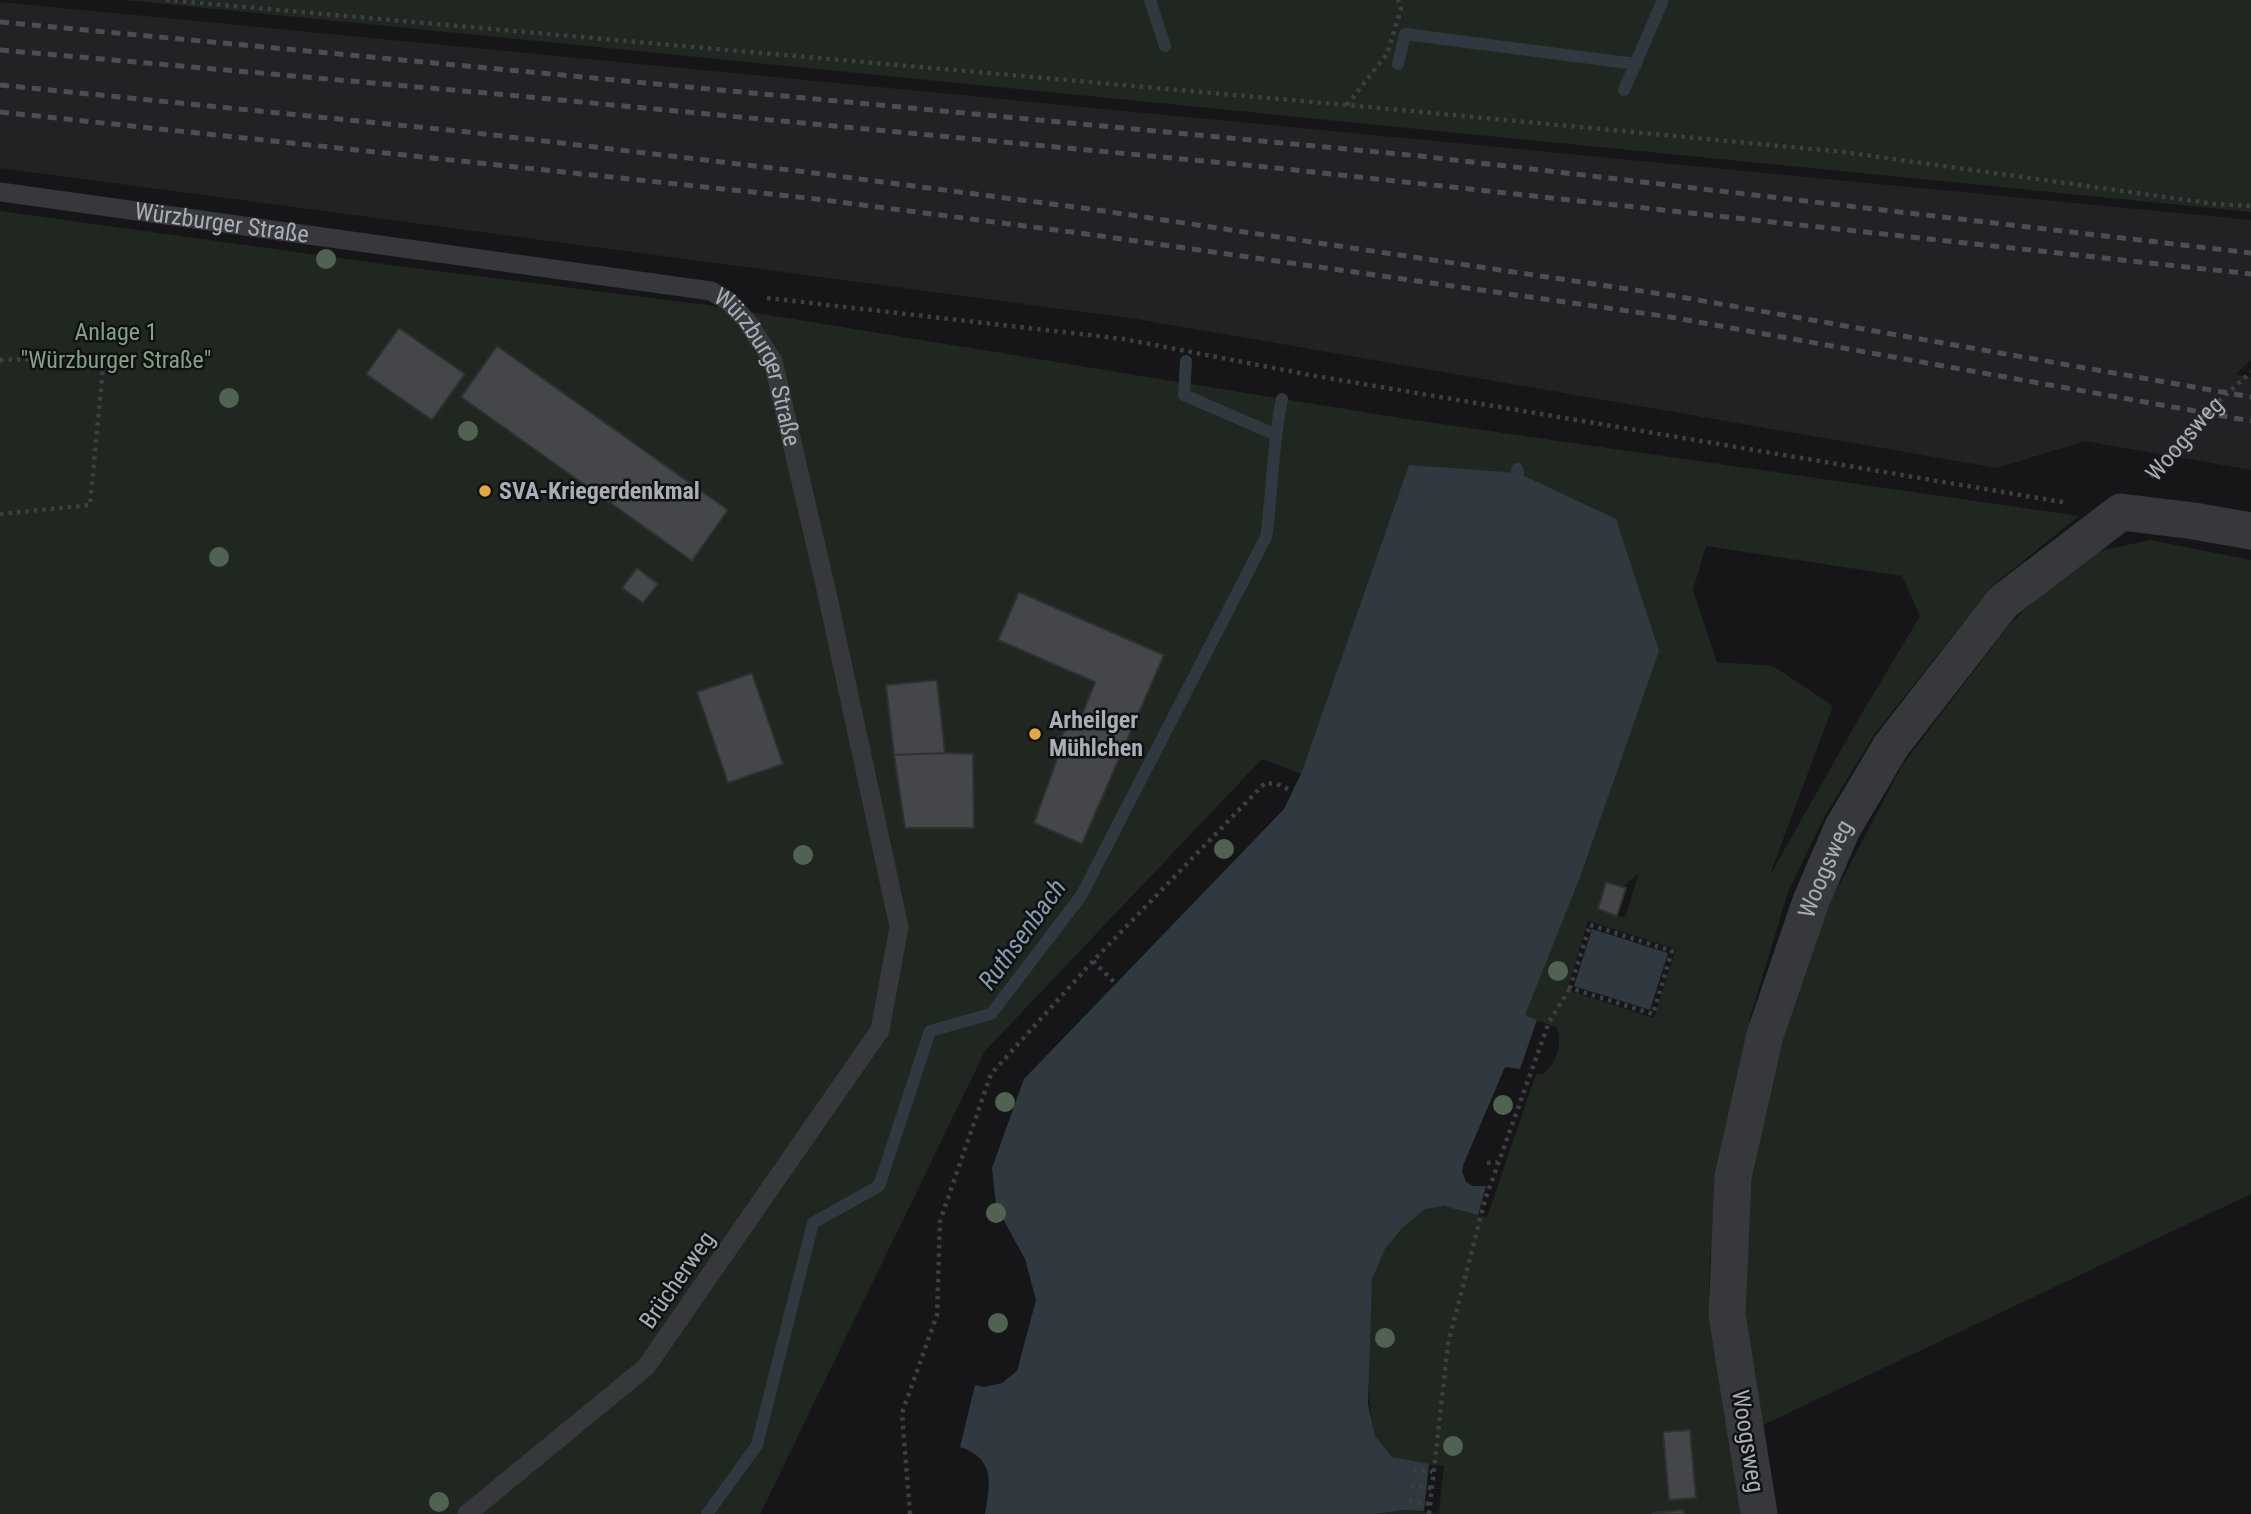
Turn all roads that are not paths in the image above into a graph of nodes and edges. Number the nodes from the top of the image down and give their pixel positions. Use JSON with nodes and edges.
{"nodes":[{"id":1,"x":0,"y":192,"type":"edge"},
{"id":2,"x":2251,"y":531,"type":"edge"},
{"id":3,"x":880,"y":1030,"type":"joint"},
{"id":4,"x":467,"y":1514,"type":"edge"},
{"id":5,"x":1759,"y":1514,"type":"edge"}],
"edges":[{"from":1,"to":3,"type":"lane","name":"Würzburger Straße"},
{"from":2,"to":5,"type":"street","name":"Woogsweg"},
{"from":3,"to":4,"type":"lane","name":"Brücherweg"}]}
